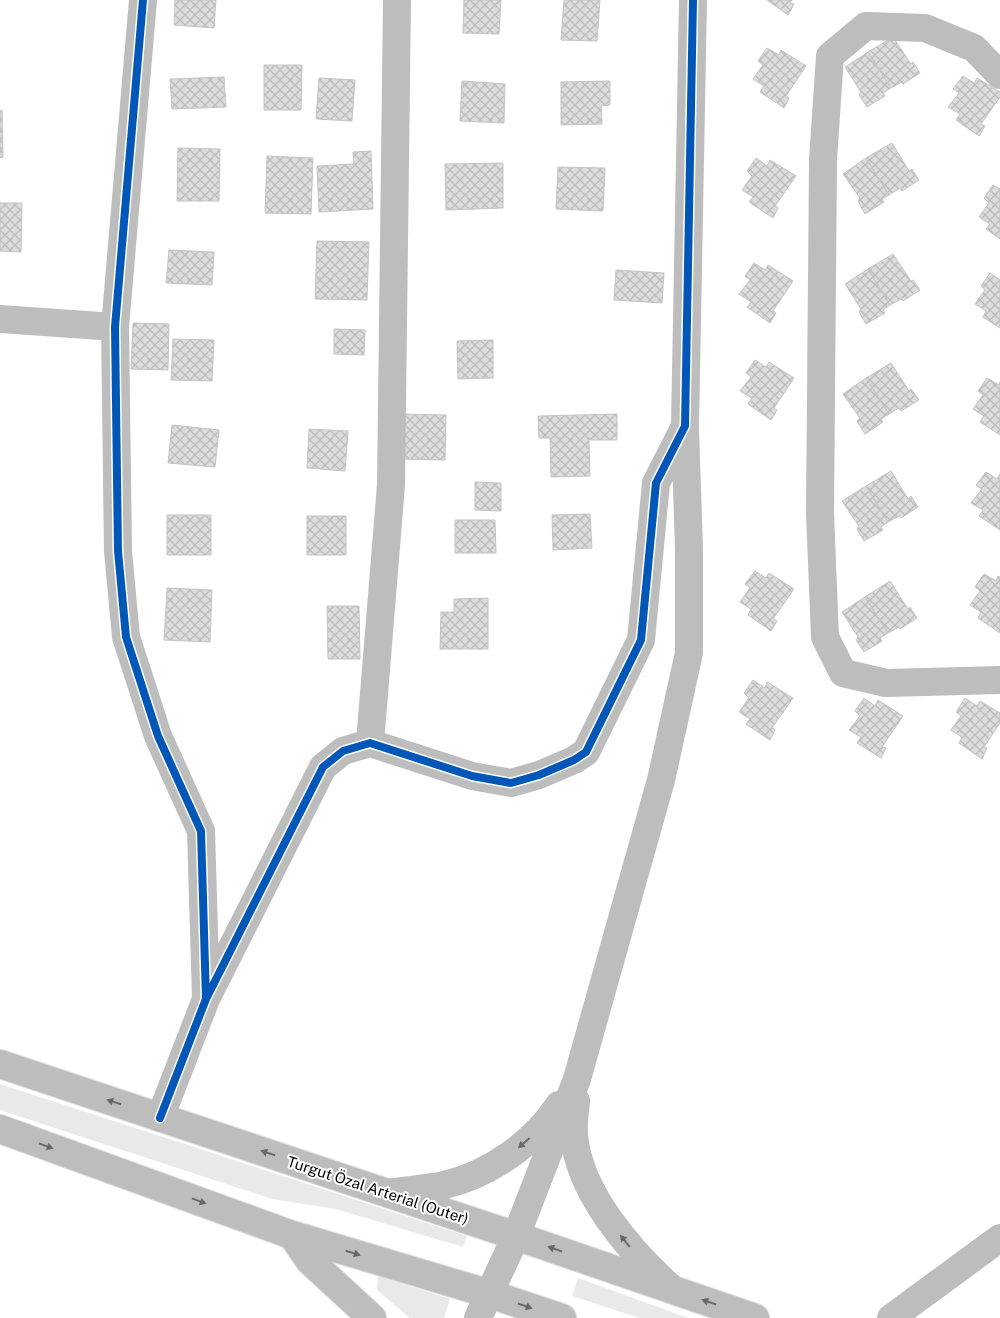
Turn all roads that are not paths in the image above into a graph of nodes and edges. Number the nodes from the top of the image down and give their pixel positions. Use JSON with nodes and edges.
{"nodes":[{"id":1,"x":143,"y":0,"type":"edge"},
{"id":2,"x":397,"y":0,"type":"edge"},
{"id":3,"x":693,"y":0,"type":"edge"},
{"id":4,"x":1000,"y":74,"type":"edge"},
{"id":5,"x":0,"y":319,"type":"edge"},
{"id":6,"x":116,"y":327,"type":"junction"},
{"id":7,"x":685,"y":426,"type":"junction"},
{"id":8,"x":1000,"y":680,"type":"edge"},
{"id":9,"x":370,"y":744,"type":"junction"},
{"id":10,"x":206,"y":999,"type":"junction"},
{"id":11,"x":0,"y":1064,"type":"edge"},
{"id":12,"x":577,"y":1079,"type":"junction"},
{"id":13,"x":160,"y":1118,"type":"junction"},
{"id":14,"x":0,"y":1129,"type":"edge"},
{"id":15,"x":387,"y":1193,"type":"junction"},
{"id":16,"x":292,"y":1235,"type":"junction"},
{"id":17,"x":516,"y":1236,"type":"junction"},
{"id":18,"x":1000,"y":1238,"type":"edge"},
{"id":19,"x":671,"y":1288,"type":"junction"},
{"id":20,"x":490,"y":1294,"type":"junction"},
{"id":21,"x":372,"y":1318,"type":"edge"},
{"id":22,"x":478,"y":1318,"type":"edge"},
{"id":23,"x":562,"y":1318,"type":"edge"},
{"id":24,"x":754,"y":1318,"type":"edge"},
{"id":25,"x":892,"y":1318,"type":"edge"}],
"edges":[{"from":1,"to":6,"type":"street"},
{"from":2,"to":9,"type":"street"},
{"from":3,"to":7,"type":"street"},
{"from":4,"to":8,"type":"street"},
{"from":5,"to":6,"type":"street"},
{"from":6,"to":10,"type":"street"},
{"from":7,"to":9,"type":"street"},
{"from":7,"to":12,"type":"street"},
{"from":9,"to":10,"type":"street"},
{"from":10,"to":13,"type":"street"},
{"from":13,"to":11,"type":"street","name":"Turgut Özal Arterial (Outer)","one_way":true},
{"from":12,"to":15,"type":"street","one_way":true},
{"from":12,"to":17,"type":"street"},
{"from":19,"to":12,"type":"street","one_way":true},
{"from":15,"to":13,"type":"street","name":"Turgut Özal Arterial (Outer)","one_way":true},
{"from":14,"to":16,"type":"street","one_way":true},
{"from":15,"to":17,"type":"street","name":"Turgut Özal Arterial (Outer)"},
{"from":16,"to":20,"type":"street","one_way":true},
{"from":16,"to":21,"type":"street"},
{"from":19,"to":17,"type":"street","name":"Turgut Özal Arterial (Outer)","one_way":true},
{"from":17,"to":20,"type":"street"},
{"from":18,"to":25,"type":"street"},
{"from":24,"to":19,"type":"street","name":"Turgut Özal Arterial (Outer)","one_way":true},
{"from":20,"to":22,"type":"street"},
{"from":20,"to":23,"type":"street","one_way":true}]}
